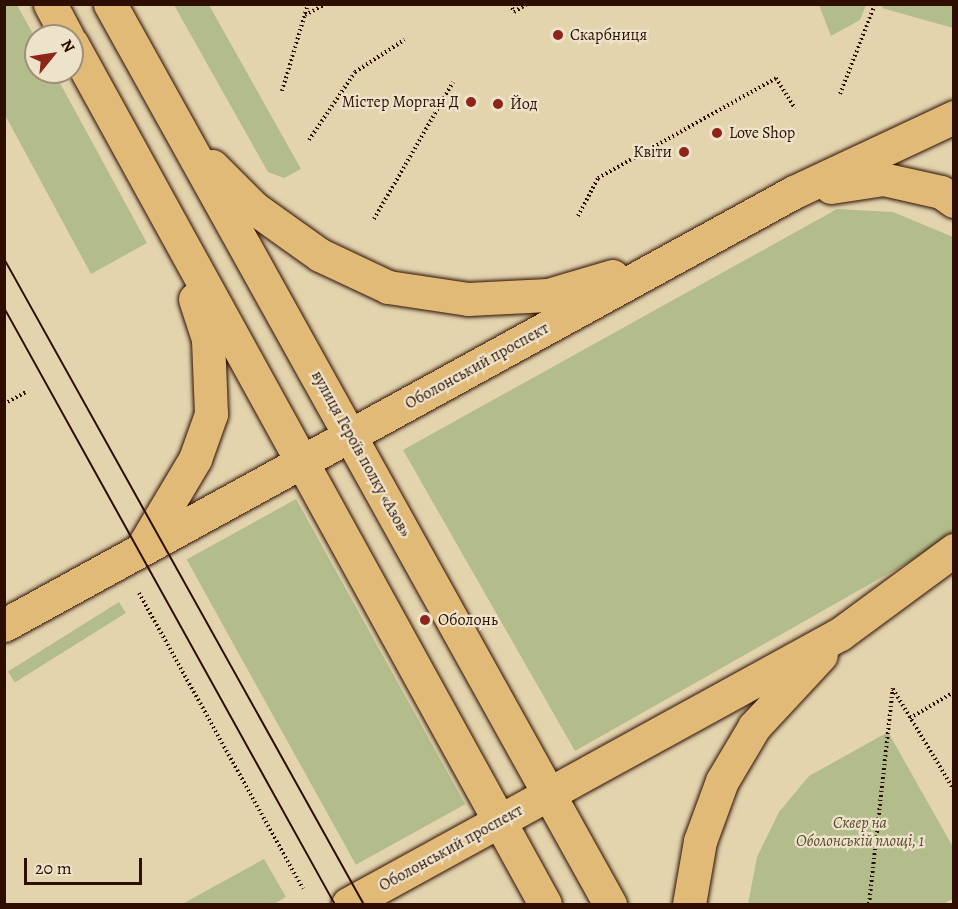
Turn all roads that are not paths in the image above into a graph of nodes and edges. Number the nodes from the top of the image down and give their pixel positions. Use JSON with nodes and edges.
{"nodes":[{"id":1,"x":50,"y":4,"type":"edge"},
{"id":2,"x":110,"y":4,"type":"edge"},
{"id":3,"x":61,"y":24,"type":"edge"},
{"id":4,"x":84,"y":66,"type":"edge"},
{"id":5,"x":954,"y":117,"type":"edge"},
{"id":6,"x":182,"y":135,"type":"junction"},
{"id":7,"x":794,"y":192,"type":"junction"},
{"id":8,"x":954,"y":201,"type":"edge"},
{"id":9,"x":174,"y":228,"type":"junction"},
{"id":10,"x":677,"y":256,"type":"junction"},
{"id":11,"x":350,"y":435,"type":"junction"},
{"id":12,"x":301,"y":462,"type":"junction"},
{"id":13,"x":141,"y":550,"type":"junction"},
{"id":14,"x":954,"y":550,"type":"edge"},
{"id":15,"x":4,"y":624,"type":"edge"},
{"id":16,"x":840,"y":634,"type":"junction"},
{"id":17,"x":549,"y":794,"type":"junction"},
{"id":18,"x":500,"y":821,"type":"junction"},
{"id":19,"x":360,"y":904,"type":"edge"},
{"id":20,"x":545,"y":904,"type":"edge"},
{"id":21,"x":610,"y":904,"type":"edge"},
{"id":22,"x":689,"y":904,"type":"edge"}],
"edges":[{"from":1,"to":3,"type":"main road"},
{"from":2,"to":6,"type":"main road","name":"вулиця Героїв полку «Азов»"},
{"from":4,"to":9,"type":"main road"},
{"from":5,"to":7,"type":"main road","name":"Оболонський проспект"},
{"from":6,"to":10,"type":"main road"},
{"from":6,"to":11,"type":"main road","name":"вулиця Героїв полку «Азов»"},
{"from":7,"to":8,"type":"main road"},
{"from":7,"to":10,"type":"main road","name":"Оболонський проспект"},
{"from":9,"to":12,"type":"main road"},
{"from":9,"to":13,"type":"main road"},
{"from":10,"to":11,"type":"main road","name":"Оболонський проспект"},
{"from":11,"to":12,"type":"main road","name":"Оболонський проспект"},
{"from":11,"to":17,"type":"main road","name":"вулиця Героїв полку «Азов»"},
{"from":12,"to":13,"type":"main road","name":"Оболонський проспект"},
{"from":12,"to":18,"type":"main road"},
{"from":13,"to":15,"type":"main road","name":"Оболонський проспект"},
{"from":14,"to":16,"type":"main road","name":"Оболонський проспект"},
{"from":16,"to":17,"type":"main road","name":"Оболонський проспект"},
{"from":16,"to":22,"type":"main road"},
{"from":17,"to":18,"type":"main road","name":"Оболонський проспект"},
{"from":17,"to":21,"type":"main road","name":"вулиця Героїв полку «Азов»"},
{"from":18,"to":19,"type":"main road","name":"Оболонський проспект"},
{"from":18,"to":20,"type":"main road"}]}
